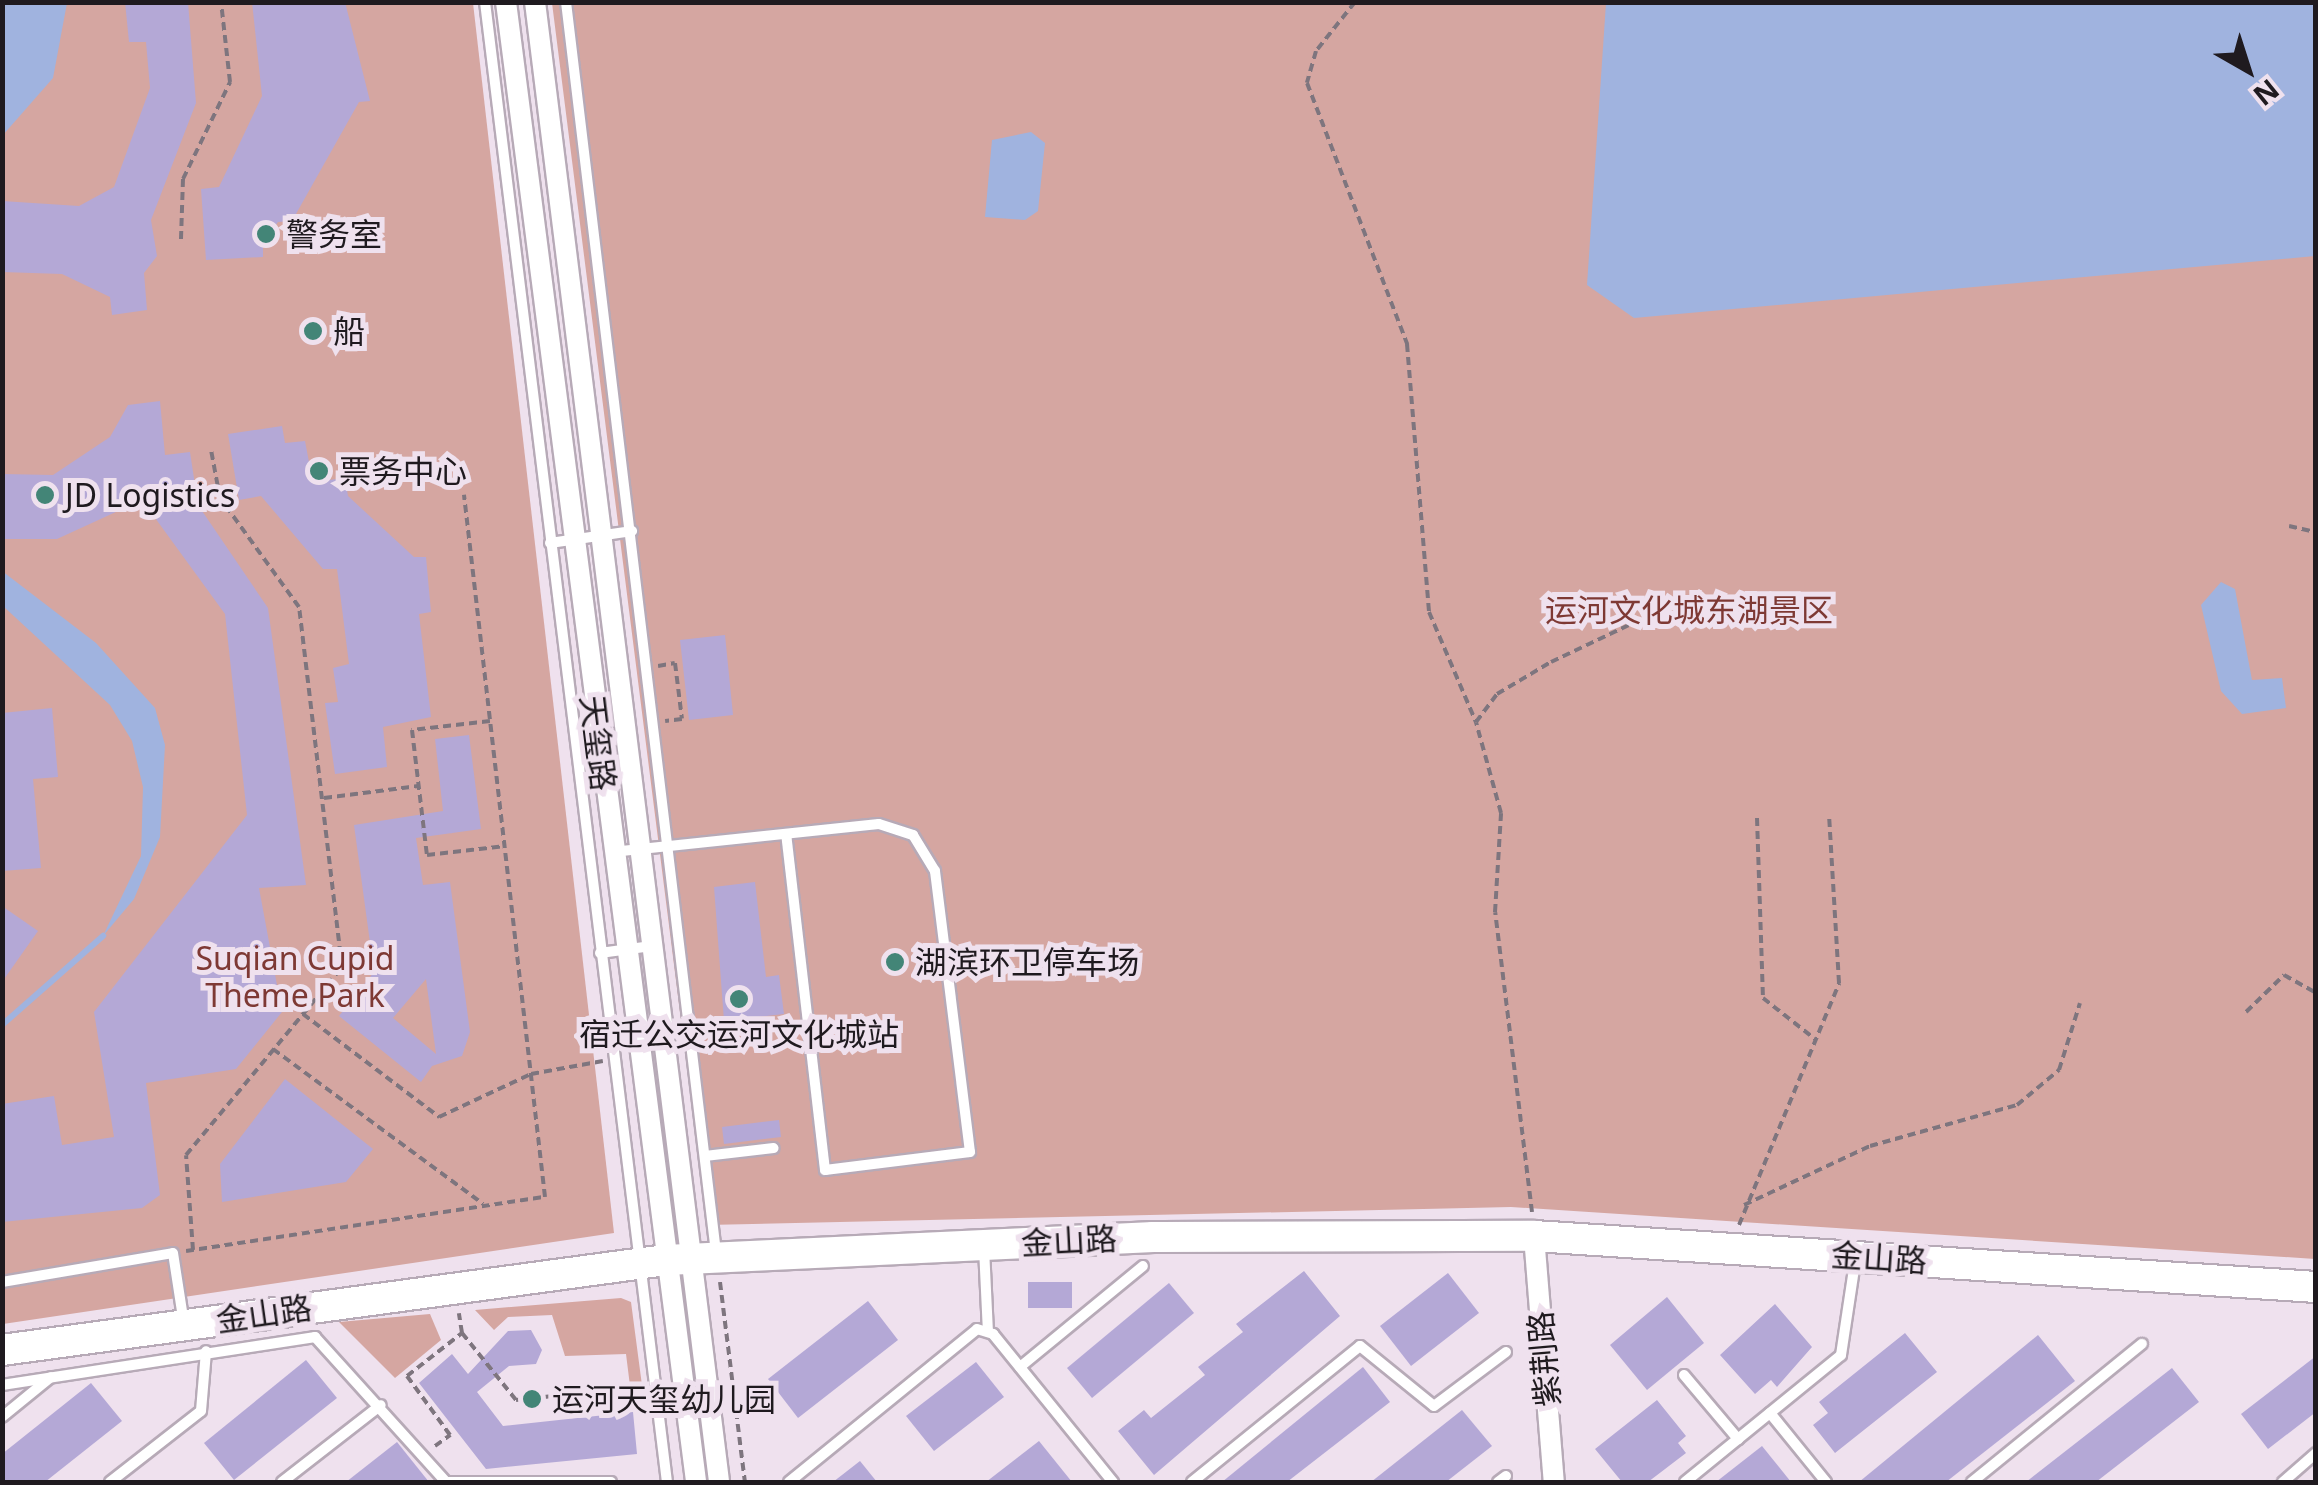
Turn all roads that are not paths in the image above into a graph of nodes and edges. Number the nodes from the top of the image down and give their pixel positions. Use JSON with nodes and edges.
{"nodes":[{"id":1,"x":484,"y":2,"type":"edge"},
{"id":2,"x":506,"y":2,"type":"edge"},
{"id":3,"x":535,"y":2,"type":"edge"},
{"id":4,"x":566,"y":2,"type":"edge"},
{"id":5,"x":632,"y":531,"type":"junction"},
{"id":6,"x":601,"y":535,"type":"junction"},
{"id":7,"x":572,"y":540,"type":"junction"},
{"id":8,"x":550,"y":543,"type":"junction"},
{"id":9,"x":786,"y":835,"type":"junction"},
{"id":10,"x":670,"y":846,"type":"junction"},
{"id":11,"x":640,"y":849,"type":"junction"},
{"id":12,"x":611,"y":852,"type":"junction"},
{"id":13,"x":652,"y":946,"type":"junction"},
{"id":14,"x":624,"y":950,"type":"junction"},
{"id":15,"x":600,"y":953,"type":"junction"},
{"id":16,"x":774,"y":1148,"type":"dead end"},
{"id":17,"x":705,"y":1156,"type":"junction"},
{"id":18,"x":1534,"y":1236,"type":"junction"},
{"id":19,"x":984,"y":1245,"type":"junction"},
{"id":20,"x":1856,"y":1256,"type":"junction"},
{"id":21,"x":677,"y":1260,"type":"junction"},
{"id":22,"x":1143,"y":1266,"type":"dead end"},
{"id":23,"x":2142,"y":1278,"type":"junction"},
{"id":24,"x":2,"y":1282,"type":"edge"},
{"id":25,"x":2316,"y":1287,"type":"edge"},
{"id":26,"x":2316,"y":1304,"type":"edge"},
{"id":27,"x":184,"y":1325,"type":"junction"},
{"id":28,"x":988,"y":1332,"type":"junction"},
{"id":29,"x":2142,"y":1344,"type":"dead end"},
{"id":30,"x":2,"y":1350,"type":"edge"},
{"id":31,"x":206,"y":1351,"type":"junction"},
{"id":32,"x":1506,"y":1352,"type":"dead end"},
{"id":33,"x":1020,"y":1367,"type":"junction"},
{"id":34,"x":1684,"y":1375,"type":"dead end"},
{"id":35,"x":52,"y":1376,"type":"junction"},
{"id":36,"x":2,"y":1384,"type":"edge"},
{"id":37,"x":381,"y":1405,"type":"junction"},
{"id":38,"x":1770,"y":1413,"type":"junction"},
{"id":39,"x":2,"y":1417,"type":"edge"},
{"id":40,"x":1738,"y":1439,"type":"junction"},
{"id":41,"x":2316,"y":1453,"type":"edge"},
{"id":42,"x":110,"y":1482,"type":"edge"},
{"id":43,"x":282,"y":1482,"type":"edge"},
{"id":44,"x":447,"y":1482,"type":"edge"},
{"id":45,"x":611,"y":1482,"type":"edge"},
{"id":46,"x":667,"y":1482,"type":"edge"},
{"id":47,"x":696,"y":1482,"type":"edge"},
{"id":48,"x":719,"y":1482,"type":"edge"},
{"id":49,"x":789,"y":1482,"type":"edge"},
{"id":50,"x":1114,"y":1482,"type":"edge"},
{"id":51,"x":1192,"y":1482,"type":"edge"},
{"id":52,"x":1554,"y":1482,"type":"edge"},
{"id":53,"x":1684,"y":1482,"type":"edge"},
{"id":54,"x":1826,"y":1482,"type":"edge"},
{"id":55,"x":1972,"y":1482,"type":"edge"},
{"id":56,"x":2283,"y":1482,"type":"edge"}],
"edges":[{"from":1,"to":8,"type":"lane"},
{"from":2,"to":7,"type":"street","name":"天玺路"},
{"from":3,"to":6,"type":"street","name":"天玺路"},
{"from":4,"to":5,"type":"lane"},
{"from":5,"to":6,"type":"lane"},
{"from":5,"to":10,"type":"lane"},
{"from":6,"to":7,"type":"lane"},
{"from":6,"to":11,"type":"street","name":"天玺路"},
{"from":7,"to":8,"type":"lane"},
{"from":7,"to":12,"type":"street","name":"天玺路"},
{"from":8,"to":15,"type":"lane"},
{"from":9,"to":9,"type":"lane"},
{"from":9,"to":10,"type":"lane"},
{"from":10,"to":11,"type":"lane"},
{"from":10,"to":17,"type":"lane"},
{"from":11,"to":12,"type":"lane"},
{"from":11,"to":13,"type":"street","name":"天玺路"},
{"from":12,"to":14,"type":"street","name":"天玺路"},
{"from":13,"to":14,"type":"lane"},
{"from":13,"to":21,"type":"street","name":"天玺路"},
{"from":14,"to":15,"type":"lane"},
{"from":14,"to":21,"type":"street","name":"天玺路"},
{"from":15,"to":21,"type":"lane"},
{"from":16,"to":17,"type":"lane"},
{"from":17,"to":21,"type":"lane"},
{"from":18,"to":19,"type":"street","name":"金山路"},
{"from":18,"to":20,"type":"street","name":"金山路"},
{"from":18,"to":52,"type":"street","name":"紫荆路"},
{"from":19,"to":21,"type":"street","name":"金山路"},
{"from":19,"to":28,"type":"lane"},
{"from":20,"to":23,"type":"street","name":"金山路"},
{"from":20,"to":38,"type":"lane"},
{"from":21,"to":27,"type":"street","name":"金山路"},
{"from":21,"to":46,"type":"lane"},
{"from":21,"to":47,"type":"street","name":"天玺路"},
{"from":21,"to":48,"type":"street","name":"天玺路"},
{"from":22,"to":33,"type":"lane"},
{"from":23,"to":25,"type":"street","name":"金山路"},
{"from":23,"to":26,"type":"street","name":"金山路"},
{"from":24,"to":27,"type":"lane"},
{"from":27,"to":30,"type":"street","name":"金山路"},
{"from":28,"to":33,"type":"lane"},
{"from":28,"to":49,"type":"lane"},
{"from":29,"to":55,"type":"lane"},
{"from":31,"to":35,"type":"lane"},
{"from":31,"to":37,"type":"lane"},
{"from":31,"to":42,"type":"lane"},
{"from":32,"to":51,"type":"lane"},
{"from":33,"to":50,"type":"lane"},
{"from":34,"to":40,"type":"lane"},
{"from":35,"to":36,"type":"lane"},
{"from":35,"to":39,"type":"lane"},
{"from":37,"to":43,"type":"lane"},
{"from":37,"to":44,"type":"lane"},
{"from":38,"to":40,"type":"lane"},
{"from":38,"to":54,"type":"lane"},
{"from":40,"to":53,"type":"lane"},
{"from":41,"to":56,"type":"lane"},
{"from":44,"to":45,"type":"lane"}]}
